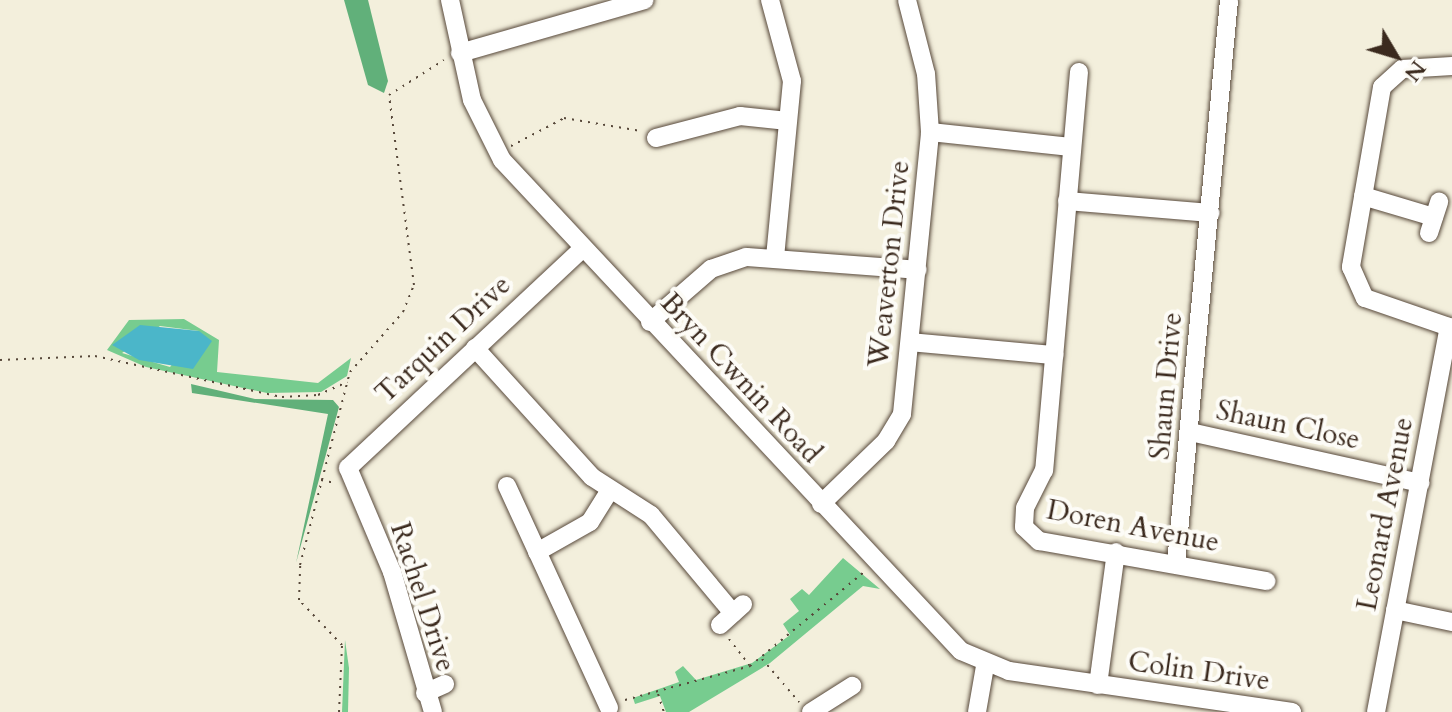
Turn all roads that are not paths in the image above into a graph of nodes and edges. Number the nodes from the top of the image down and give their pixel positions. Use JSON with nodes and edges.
{"nodes":[{"id":1,"x":450,"y":0,"type":"edge"},
{"id":2,"x":770,"y":0,"type":"edge"},
{"id":3,"x":907,"y":0,"type":"edge"},
{"id":4,"x":1229,"y":0,"type":"edge"},
{"id":5,"x":637,"y":1,"type":"edge"},
{"id":6,"x":456,"y":55,"type":"junction"},
{"id":7,"x":1452,"y":66,"type":"edge"},
{"id":8,"x":1079,"y":72,"type":"dead end"},
{"id":9,"x":788,"y":121,"type":"junction"},
{"id":10,"x":930,"y":132,"type":"junction"},
{"id":11,"x":677,"y":134,"type":"junction"},
{"id":12,"x":656,"y":138,"type":"road end"},
{"id":13,"x":1071,"y":147,"type":"junction"},
{"id":14,"x":682,"y":153,"type":"dead end"},
{"id":15,"x":1363,"y":196,"type":"junction"},
{"id":16,"x":1067,"y":201,"type":"junction"},
{"id":17,"x":1210,"y":213,"type":"junction"},
{"id":18,"x":1434,"y":217,"type":"dead end"},
{"id":19,"x":582,"y":249,"type":"junction"},
{"id":20,"x":775,"y":256,"type":"junction"},
{"id":21,"x":918,"y":270,"type":"junction"},
{"id":22,"x":650,"y":322,"type":"junction"},
{"id":23,"x":1450,"y":328,"type":"edge"},
{"id":24,"x":910,"y":342,"type":"junction"},
{"id":25,"x":475,"y":348,"type":"junction"},
{"id":26,"x":1054,"y":355,"type":"junction"},
{"id":27,"x":1190,"y":432,"type":"junction"},
{"id":28,"x":338,"y":479,"type":"joint"},
{"id":29,"x":1420,"y":483,"type":"junction"},
{"id":30,"x":507,"y":486,"type":"dead end"},
{"id":31,"x":609,"y":492,"type":"junction"},
{"id":32,"x":821,"y":504,"type":"junction"},
{"id":33,"x":537,"y":552,"type":"junction"},
{"id":34,"x":1116,"y":552,"type":"junction"},
{"id":35,"x":1176,"y":564,"type":"junction"},
{"id":36,"x":1267,"y":581,"type":"dead end"},
{"id":37,"x":1395,"y":610,"type":"junction"},
{"id":38,"x":732,"y":614,"type":"road end"},
{"id":39,"x":1452,"y":622,"type":"edge"},
{"id":40,"x":985,"y":666,"type":"junction"},
{"id":41,"x":445,"y":684,"type":"dead end"},
{"id":42,"x":1098,"y":685,"type":"junction"},
{"id":43,"x":852,"y":686,"type":"dead end"},
{"id":44,"x":425,"y":693,"type":"junction"},
{"id":45,"x":612,"y":706,"type":"edge"},
{"id":46,"x":819,"y":710,"type":"edge"},
{"id":47,"x":1264,"y":710,"type":"edge"},
{"id":48,"x":433,"y":712,"type":"edge"},
{"id":49,"x":977,"y":712,"type":"edge"},
{"id":50,"x":1292,"y":712,"type":"edge"},
{"id":51,"x":1376,"y":712,"type":"edge"}],
"edges":[{"from":1,"to":6,"type":"street","name":"Bryn Cwnin Road"},
{"from":2,"to":9,"type":"street"},
{"from":3,"to":10,"type":"street","name":"Weaverton Drive"},
{"from":4,"to":17,"type":"street","name":"Shaun Drive"},
{"from":5,"to":6,"type":"street"},
{"from":6,"to":19,"type":"street","name":"Bryn Cwnin Road"},
{"from":7,"to":15,"type":"street"},
{"from":8,"to":13,"type":"street","name":"Doren Avenue"},
{"from":9,"to":11,"type":"street"},
{"from":9,"to":20,"type":"street"},
{"from":10,"to":13,"type":"street"},
{"from":10,"to":21,"type":"street","name":"Weaverton Drive"},
{"from":11,"to":12,"type":"street"},
{"from":11,"to":14,"type":"street"},
{"from":13,"to":16,"type":"street","name":"Doren Avenue"},
{"from":15,"to":18,"type":"street"},
{"from":15,"to":23,"type":"street"},
{"from":16,"to":17,"type":"street"},
{"from":16,"to":26,"type":"street","name":"Doren Avenue"},
{"from":17,"to":27,"type":"street","name":"Shaun Drive"},
{"from":19,"to":22,"type":"street","name":"Bryn Cwnin Road"},
{"from":19,"to":25,"type":"street","name":"Tarquin Drive"},
{"from":20,"to":21,"type":"street"},
{"from":20,"to":22,"type":"street"},
{"from":21,"to":24,"type":"street","name":"Weaverton Drive"},
{"from":22,"to":32,"type":"street","name":"Bryn Cwnin Road"},
{"from":23,"to":29,"type":"street","name":"Leonard Avenue"},
{"from":24,"to":26,"type":"street"},
{"from":24,"to":32,"type":"street","name":"Weaverton Drive"},
{"from":25,"to":28,"type":"street","name":"Tarquin Drive"},
{"from":25,"to":31,"type":"street"},
{"from":26,"to":34,"type":"street","name":"Doren Avenue"},
{"from":27,"to":29,"type":"street","name":"Shaun Close"},
{"from":27,"to":35,"type":"street","name":"Shaun Drive"},
{"from":28,"to":44,"type":"street","name":"Rachel Drive"},
{"from":29,"to":37,"type":"street","name":"Leonard Avenue"},
{"from":30,"to":33,"type":"street"},
{"from":31,"to":33,"type":"street"},
{"from":31,"to":38,"type":"street"},
{"from":32,"to":40,"type":"street","name":"Bryn Cwnin Road"},
{"from":33,"to":45,"type":"street"},
{"from":34,"to":35,"type":"street","name":"Doren Avenue"},
{"from":34,"to":42,"type":"street"},
{"from":35,"to":36,"type":"street","name":"Doren Avenue"},
{"from":37,"to":39,"type":"street"},
{"from":37,"to":51,"type":"street","name":"Leonard Avenue"},
{"from":40,"to":42,"type":"street","name":"Bryn Cwnin Road"},
{"from":40,"to":49,"type":"street"},
{"from":41,"to":44,"type":"street","name":"Rachel Drive"},
{"from":42,"to":47,"type":"street","name":"Colin Drive"},
{"from":43,"to":46,"type":"street"},
{"from":44,"to":48,"type":"street","name":"Rachel Drive"},
{"from":47,"to":50,"type":"street","name":"Colin Drive"}]}
